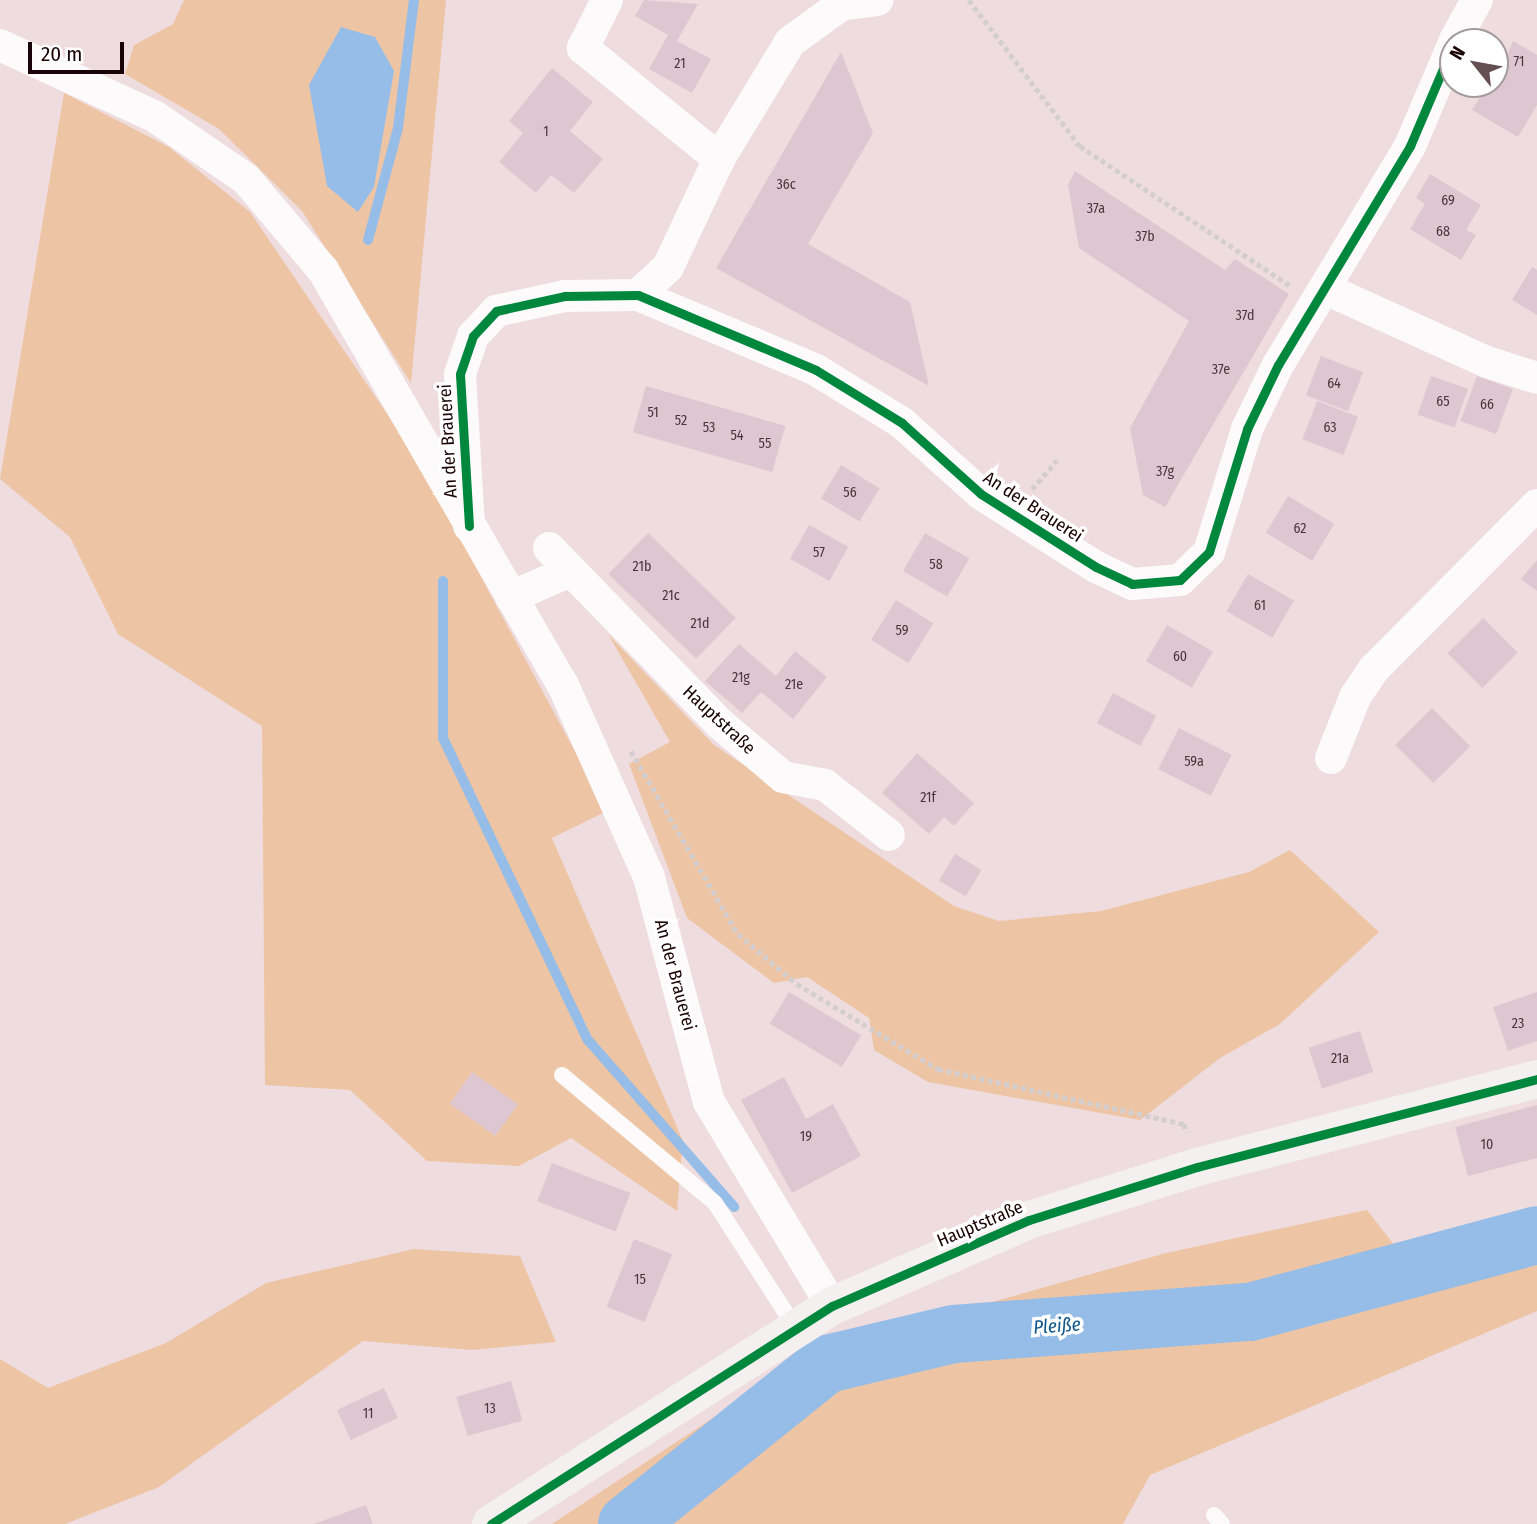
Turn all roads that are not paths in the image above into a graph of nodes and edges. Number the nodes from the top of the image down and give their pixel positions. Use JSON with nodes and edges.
{"nodes":[{"id":1,"x":607,"y":0,"type":"edge"},
{"id":2,"x":878,"y":0,"type":"edge"},
{"id":3,"x":1477,"y":0,"type":"edge"},
{"id":4,"x":1462,"y":28,"type":"edge"},
{"id":5,"x":0,"y":45,"type":"edge"},
{"id":6,"x":1439,"y":79,"type":"edge"},
{"id":7,"x":719,"y":159,"type":"junction"},
{"id":8,"x":638,"y":295,"type":"junction"},
{"id":9,"x":1323,"y":297,"type":"junction"},
{"id":10,"x":1537,"y":378,"type":"edge"},
{"id":11,"x":1537,"y":505,"type":"edge"},
{"id":12,"x":469,"y":526,"type":"junction"},
{"id":13,"x":549,"y":548,"type":"dead end"},
{"id":14,"x":568,"y":572,"type":"junction"},
{"id":15,"x":511,"y":597,"type":"junction"},
{"id":16,"x":1331,"y":758,"type":"dead end"},
{"id":17,"x":889,"y":835,"type":"dead end"},
{"id":18,"x":562,"y":1075,"type":"dead end"},
{"id":19,"x":1537,"y":1079,"type":"edge"},
{"id":20,"x":832,"y":1306,"type":"junction"},
{"id":21,"x":795,"y":1327,"type":"junction"},
{"id":22,"x":491,"y":1524,"type":"edge"}],
"edges":[{"from":1,"to":7,"type":"street"},
{"from":2,"to":7,"type":"street"},
{"from":3,"to":4,"type":"street","name":"An der Brauerei"},
{"from":5,"to":12,"type":"street","name":"An der Brauerei"},
{"from":6,"to":9,"type":"street","name":"An der Brauerei"},
{"from":7,"to":8,"type":"street"},
{"from":8,"to":9,"type":"street","name":"An der Brauerei"},
{"from":8,"to":12,"type":"street","name":"An der Brauerei"},
{"from":9,"to":10,"type":"street"},
{"from":11,"to":16,"type":"street"},
{"from":12,"to":15,"type":"street","name":"An der Brauerei"},
{"from":13,"to":14,"type":"street","name":"Hauptstraße"},
{"from":14,"to":15,"type":"street"},
{"from":14,"to":17,"type":"street","name":"Hauptstraße"},
{"from":15,"to":20,"type":"street","name":"An der Brauerei"},
{"from":18,"to":21,"type":"lane"},
{"from":19,"to":20,"type":"main road","name":"Hauptstraße"},
{"from":20,"to":21,"type":"main road","name":"Hauptstraße"},
{"from":21,"to":22,"type":"main road","name":"Hauptstraße"}]}
